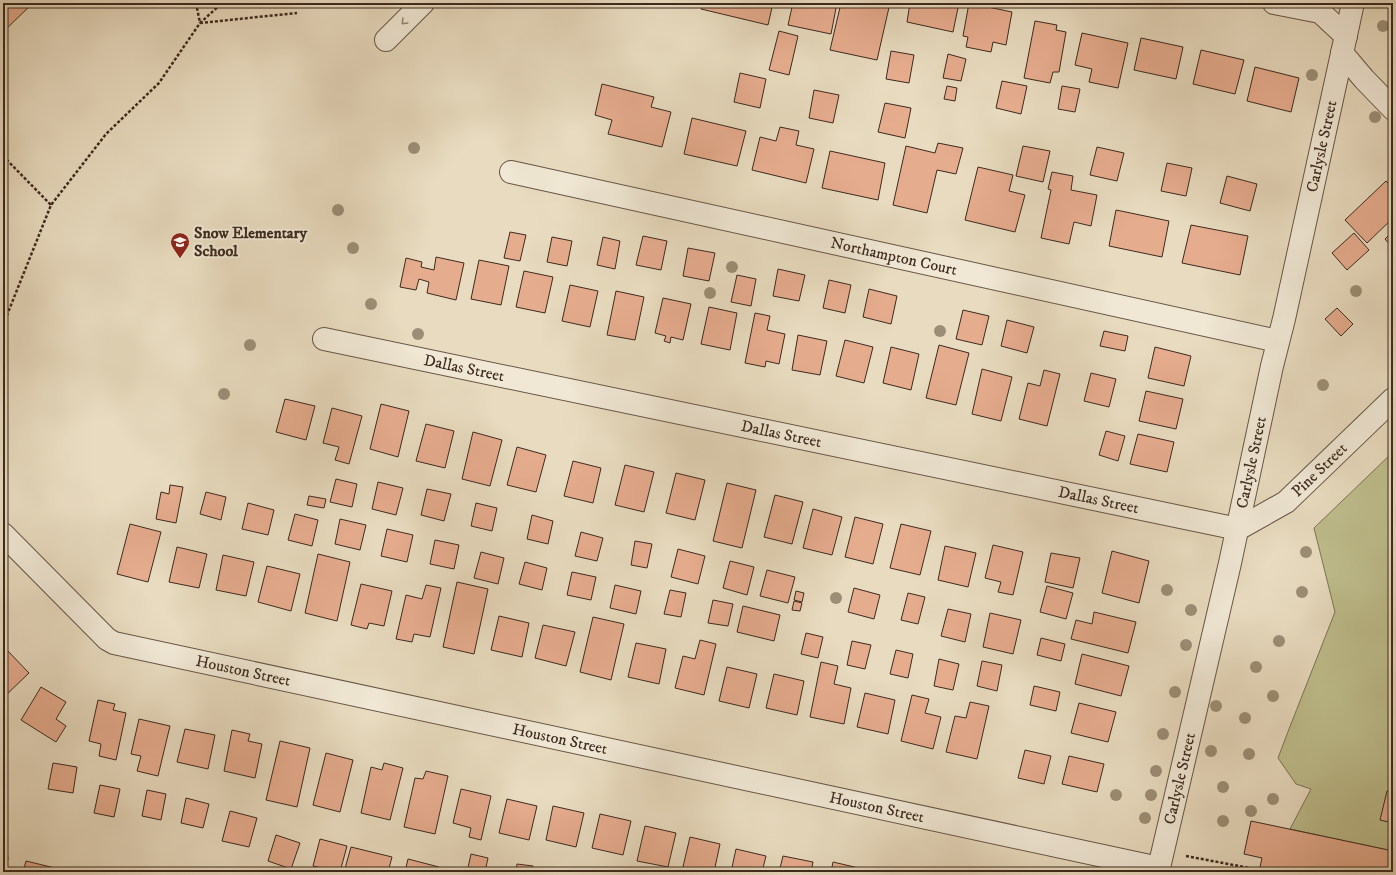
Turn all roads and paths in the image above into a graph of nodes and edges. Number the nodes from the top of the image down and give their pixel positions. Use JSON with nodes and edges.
{"nodes":[{"id":1,"x":196,"y":3,"type":"edge"},
{"id":2,"x":222,"y":3,"type":"edge"},
{"id":3,"x":423,"y":3,"type":"edge"},
{"id":4,"x":1274,"y":3,"type":"edge"},
{"id":5,"x":1353,"y":3,"type":"edge"},
{"id":6,"x":297,"y":13,"type":"dead end"},
{"id":7,"x":200,"y":23,"type":"junction"},
{"id":8,"x":386,"y":40,"type":"dead end"},
{"id":9,"x":1344,"y":44,"type":"junction"},
{"id":10,"x":1393,"y":109,"type":"edge"},
{"id":11,"x":3,"y":156,"type":"edge"},
{"id":12,"x":510,"y":172,"type":"dead end"},
{"id":13,"x":51,"y":205,"type":"junction"},
{"id":14,"x":3,"y":326,"type":"edge"},
{"id":15,"x":324,"y":339,"type":"dead end"},
{"id":16,"x":1278,"y":341,"type":"junction"},
{"id":17,"x":1393,"y":399,"type":"edge"},
{"id":18,"x":1238,"y":529,"type":"junction"},
{"id":19,"x":3,"y":534,"type":"edge"},
{"id":20,"x":1180,"y":854,"type":"dead end"},
{"id":21,"x":1158,"y":870,"type":"edge"},
{"id":22,"x":1260,"y":870,"type":"dead end"}],
"edges":[{"from":1,"to":7,"type":"path"},
{"from":2,"to":7,"type":"path"},
{"from":3,"to":8,"type":"street","one_way":true},
{"from":4,"to":9,"type":"street"},
{"from":5,"to":9,"type":"street","name":"Carlysle Street"},
{"from":6,"to":7,"type":"path"},
{"from":7,"to":13,"type":"path"},
{"from":9,"to":10,"type":"street"},
{"from":9,"to":16,"type":"street","name":"Carlysle Street"},
{"from":11,"to":13,"type":"path"},
{"from":12,"to":16,"type":"street","name":"Northampton Court"},
{"from":13,"to":14,"type":"path"},
{"from":15,"to":18,"type":"street","name":"Dallas Street"},
{"from":16,"to":18,"type":"street","name":"Carlysle Street"},
{"from":17,"to":18,"type":"street","name":"Pine Street"},
{"from":18,"to":21,"type":"street","name":"Carlysle Street"},
{"from":19,"to":21,"type":"street","name":"Houston Street"},
{"from":20,"to":22,"type":"path"}]}
